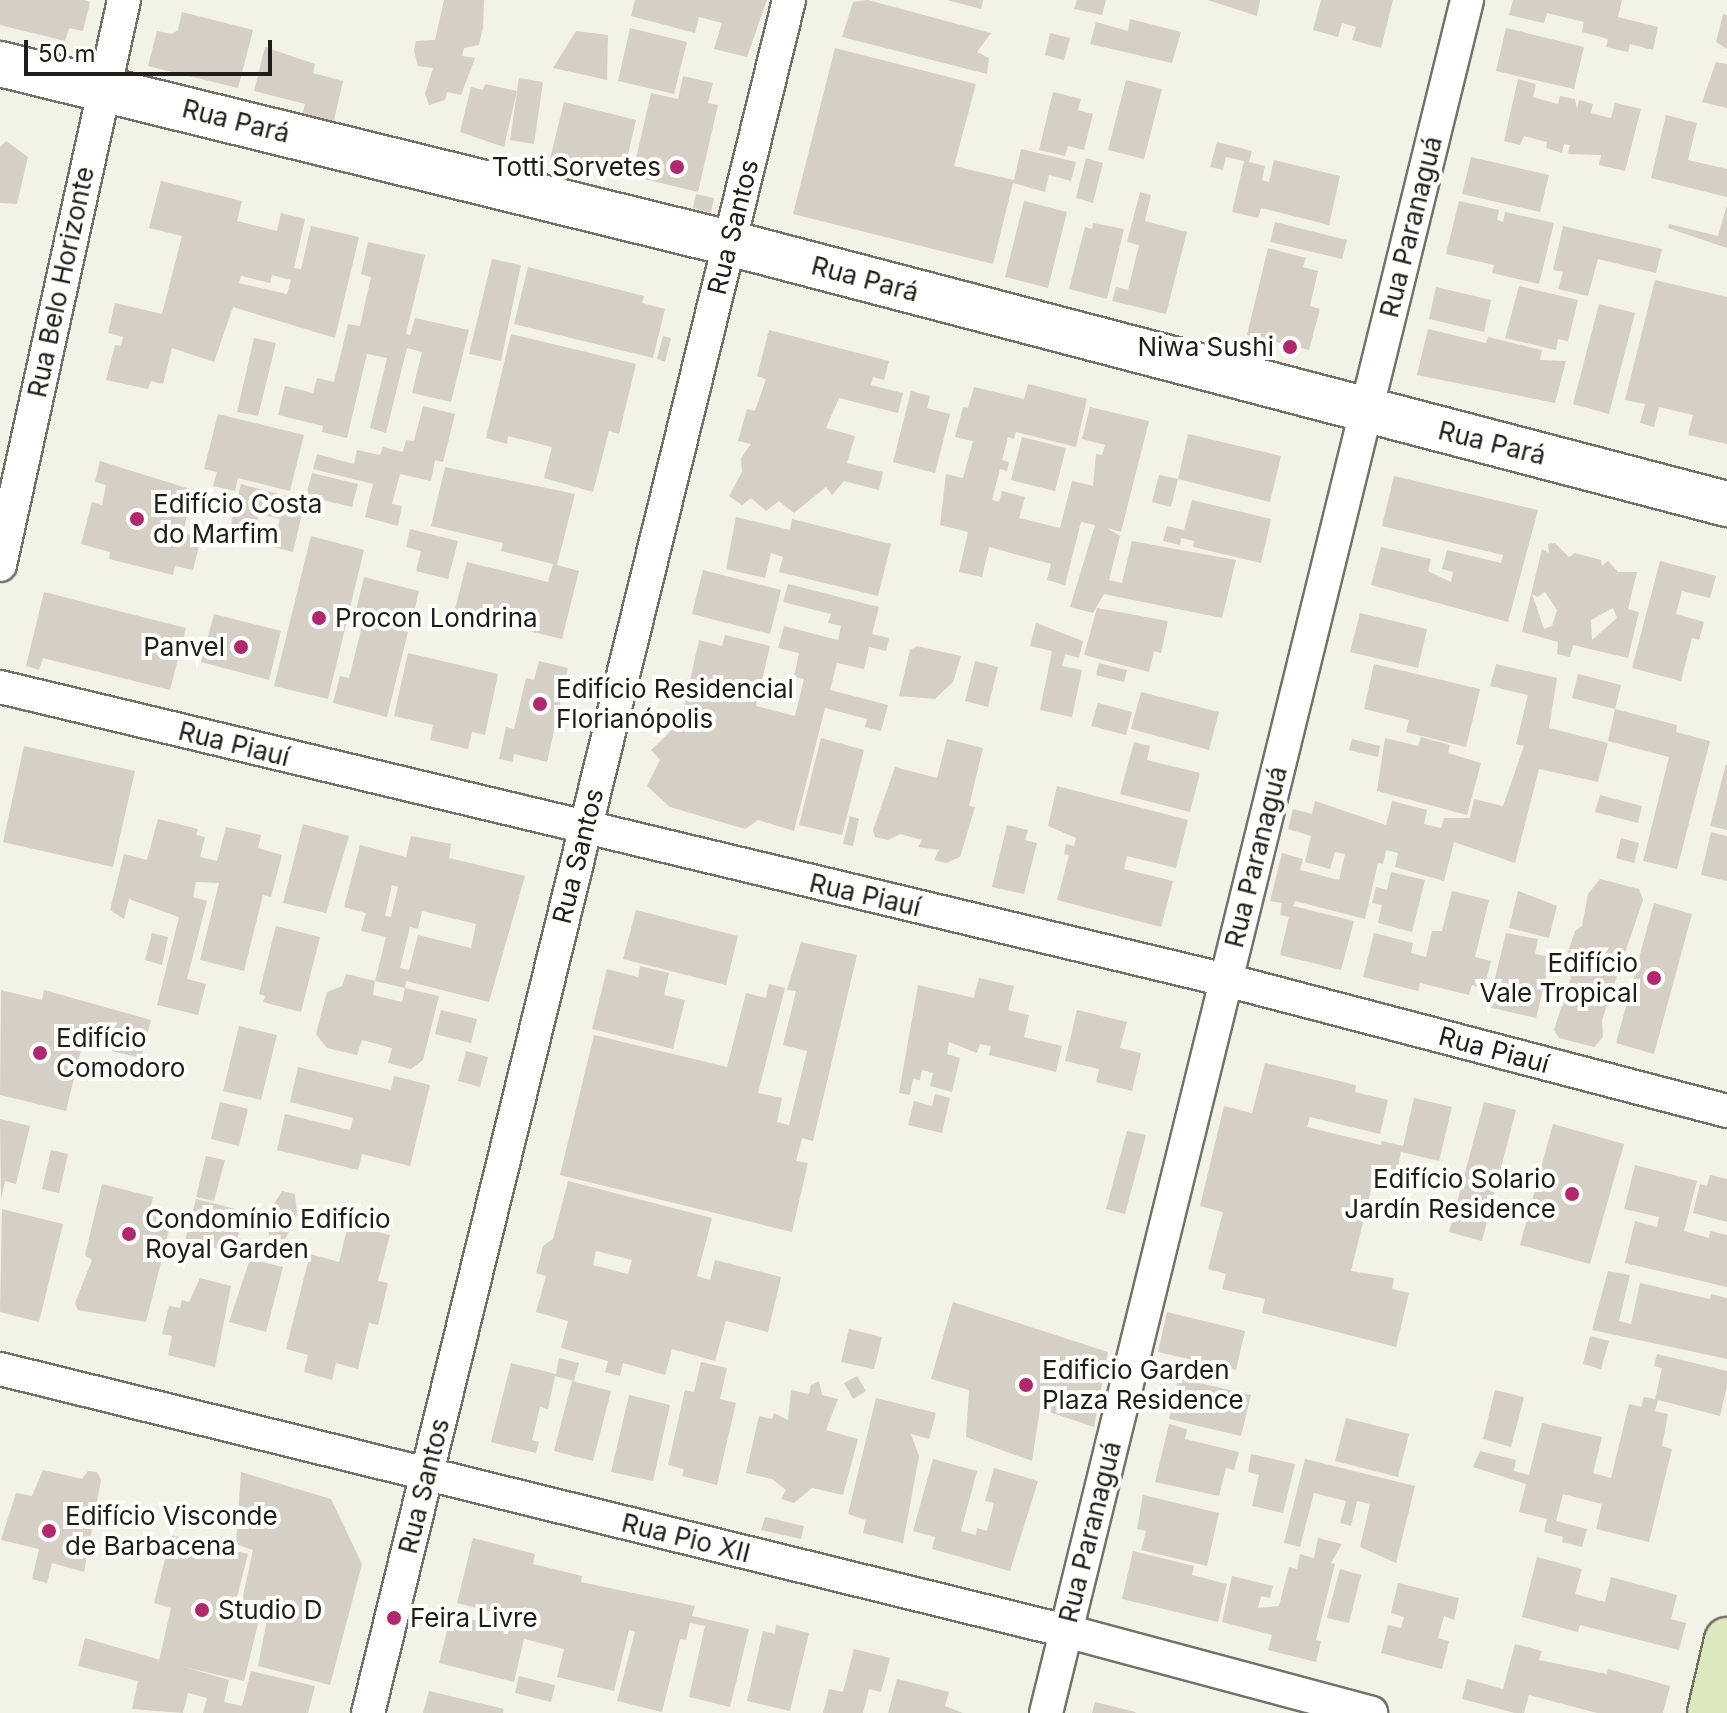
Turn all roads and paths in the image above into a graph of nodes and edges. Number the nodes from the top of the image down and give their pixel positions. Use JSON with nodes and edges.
{"nodes":[{"id":1,"x":124,"y":0,"type":"edge"},
{"id":2,"x":789,"y":0,"type":"edge"},
{"id":3,"x":1467,"y":0,"type":"edge"},
{"id":4,"x":0,"y":64,"type":"edge"},
{"id":5,"x":102,"y":88,"type":"junction"},
{"id":6,"x":729,"y":243,"type":"junction"},
{"id":7,"x":1366,"y":411,"type":"junction"},
{"id":8,"x":1727,"y":504,"type":"edge"},
{"id":9,"x":0,"y":565,"type":"edge"},
{"id":10,"x":0,"y":687,"type":"edge"},
{"id":11,"x":585,"y":829,"type":"junction"},
{"id":12,"x":1226,"y":980,"type":"junction"},
{"id":13,"x":1727,"y":1111,"type":"edge"},
{"id":14,"x":0,"y":1369,"type":"edge"},
{"id":15,"x":427,"y":1475,"type":"junction"},
{"id":16,"x":1066,"y":1631,"type":"junction"},
{"id":17,"x":1727,"y":1640,"type":"edge"},
{"id":18,"x":368,"y":1713,"type":"edge"},
{"id":19,"x":1046,"y":1713,"type":"edge"},
{"id":20,"x":1371,"y":1713,"type":"edge"},
{"id":21,"x":1710,"y":1713,"type":"edge"}],
"edges":[{"from":1,"to":5,"type":"street","name":"Rua Belo Horizonte"},
{"from":2,"to":6,"type":"street","name":"Rua Santos"},
{"from":3,"to":7,"type":"street","name":"Rua Paranaguá"},
{"from":4,"to":5,"type":"street","name":"Rua Pará"},
{"from":5,"to":6,"type":"street","name":"Rua Pará"},
{"from":5,"to":9,"type":"street","name":"Rua Belo Horizonte"},
{"from":6,"to":7,"type":"street","name":"Rua Pará"},
{"from":6,"to":11,"type":"street","name":"Rua Santos"},
{"from":7,"to":8,"type":"street","name":"Rua Pará"},
{"from":7,"to":12,"type":"street","name":"Rua Paranaguá"},
{"from":10,"to":11,"type":"street","name":"Rua Piauí"},
{"from":11,"to":12,"type":"street","name":"Rua Piauí"},
{"from":11,"to":15,"type":"street","name":"Rua Santos"},
{"from":12,"to":13,"type":"street","name":"Rua Piauí"},
{"from":12,"to":16,"type":"street","name":"Rua Paranaguá"},
{"from":14,"to":15,"type":"street","name":"Rua Pio XII"},
{"from":15,"to":16,"type":"street","name":"Rua Pio XII"},
{"from":15,"to":18,"type":"street","name":"Rua Santos"},
{"from":16,"to":19,"type":"street","name":"Rua Paranaguá"},
{"from":16,"to":20,"type":"street","name":"Rua Pio XII"},
{"from":17,"to":21,"type":"main road"}]}
